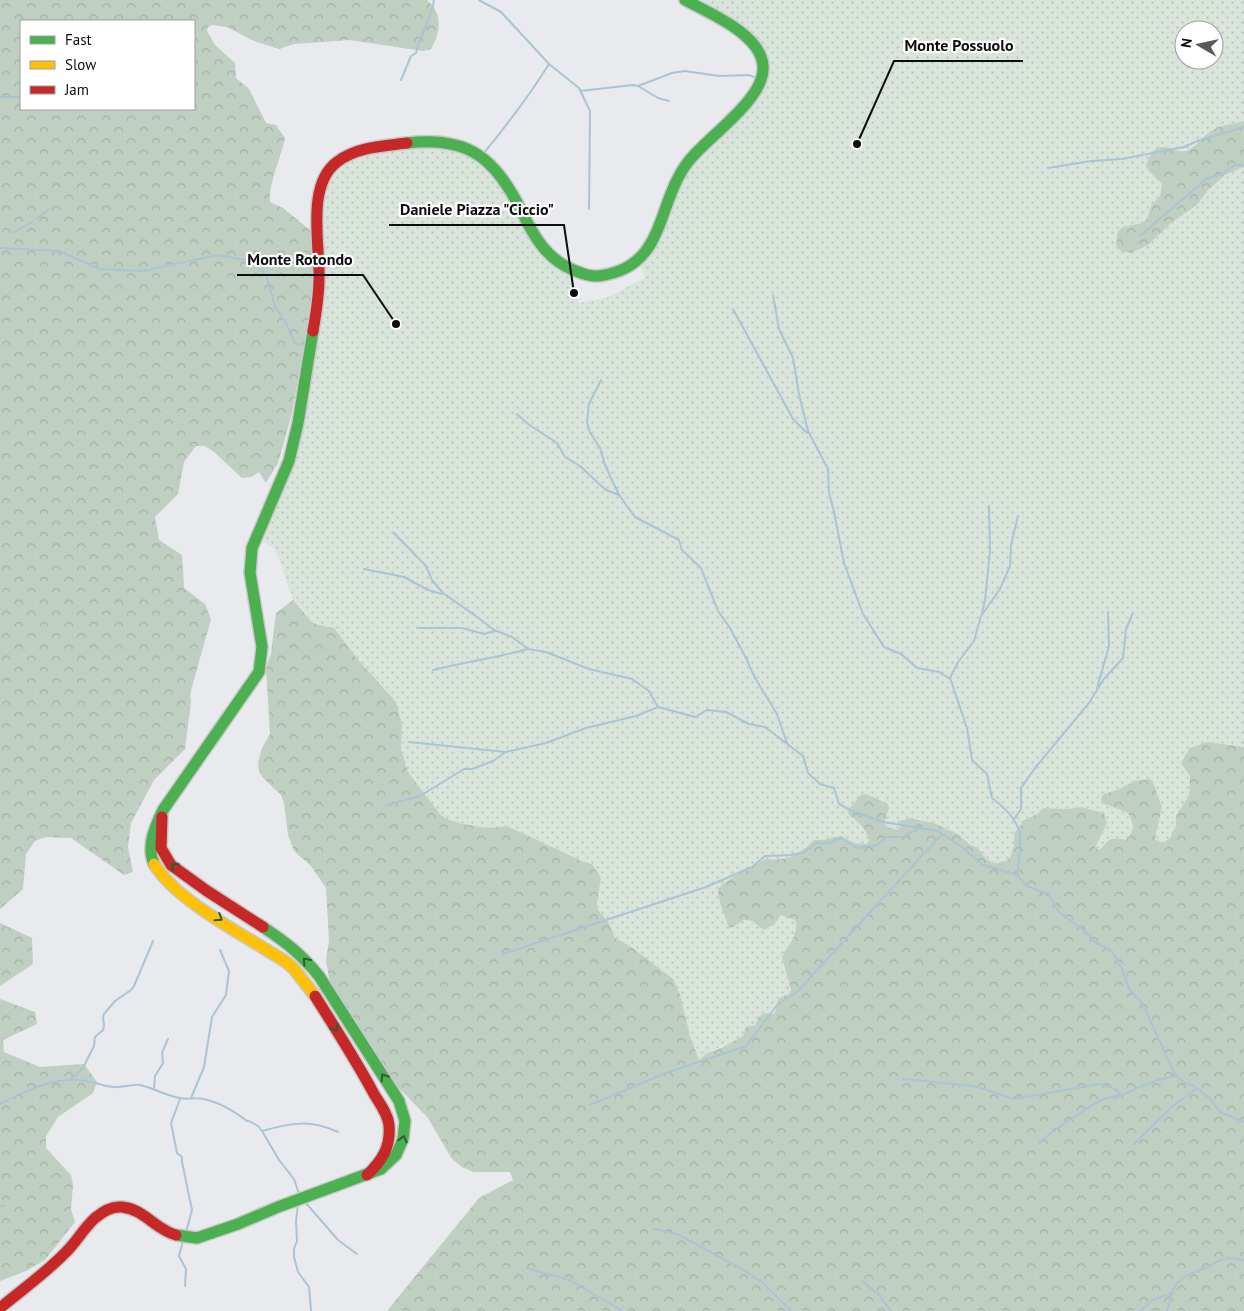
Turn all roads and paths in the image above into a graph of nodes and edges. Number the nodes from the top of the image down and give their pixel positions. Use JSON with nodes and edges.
{"nodes":[{"id":1,"x":685,"y":0,"type":"edge"},
{"id":2,"x":162,"y":810,"type":"junction"},
{"id":3,"x":367,"y":1175,"type":"junction"},
{"id":4,"x":0,"y":1308,"type":"edge"}],
"edges":[{"from":1,"to":2,"type":"main road"},
{"from":2,"to":3,"type":"main road","one_way":true},
{"from":3,"to":2,"type":"main road","one_way":true},
{"from":3,"to":4,"type":"main road"}]}
